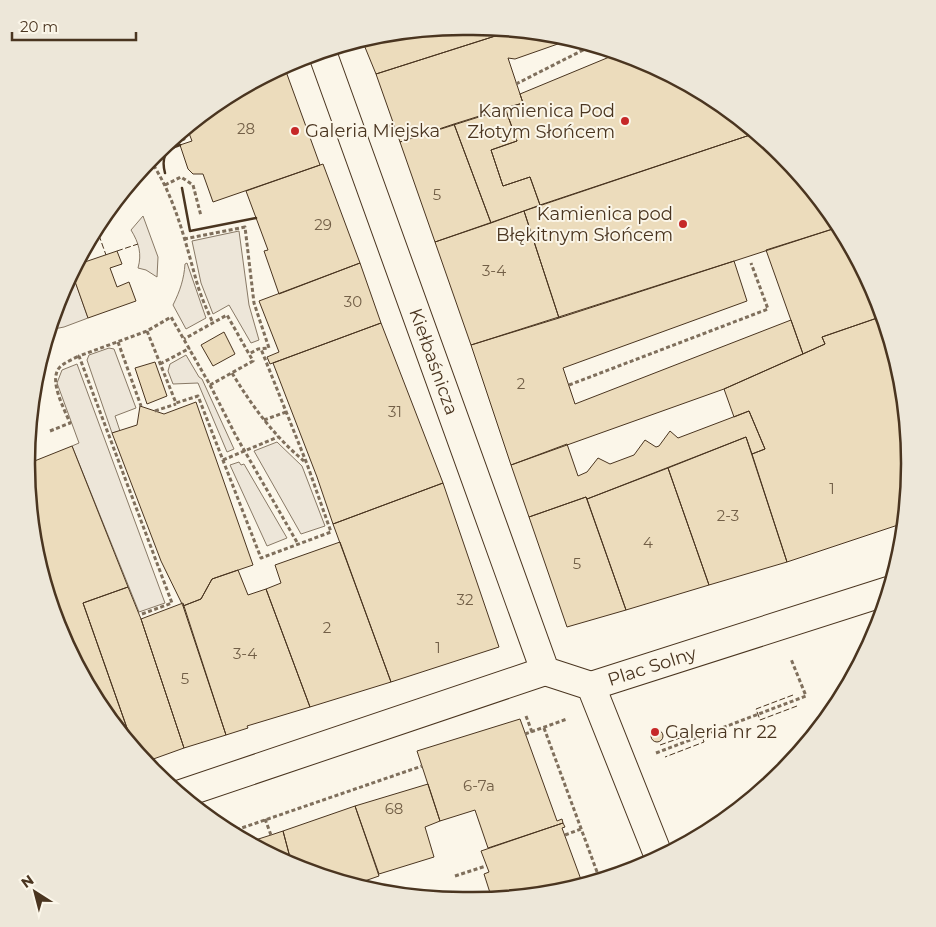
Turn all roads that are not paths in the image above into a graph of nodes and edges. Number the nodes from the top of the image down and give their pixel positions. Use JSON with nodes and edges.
{"nodes":[{"id":1,"x":324,"y":59,"type":"edge"},
{"id":2,"x":880,"y":593,"type":"edge"},
{"id":3,"x":545,"y":671,"type":"junction"},
{"id":4,"x":595,"y":697,"type":"junction"},
{"id":5,"x":188,"y":792,"type":"edge"},
{"id":6,"x":656,"y":850,"type":"edge"}],
"edges":[{"from":1,"to":3,"type":"street","name":"Kiełbaśnicza"},
{"from":2,"to":4,"type":"street","name":"Plac Solny"},
{"from":3,"to":4,"type":"street"},
{"from":3,"to":5,"type":"street"},
{"from":4,"to":6,"type":"street","name":"Plac Solny"}]}
